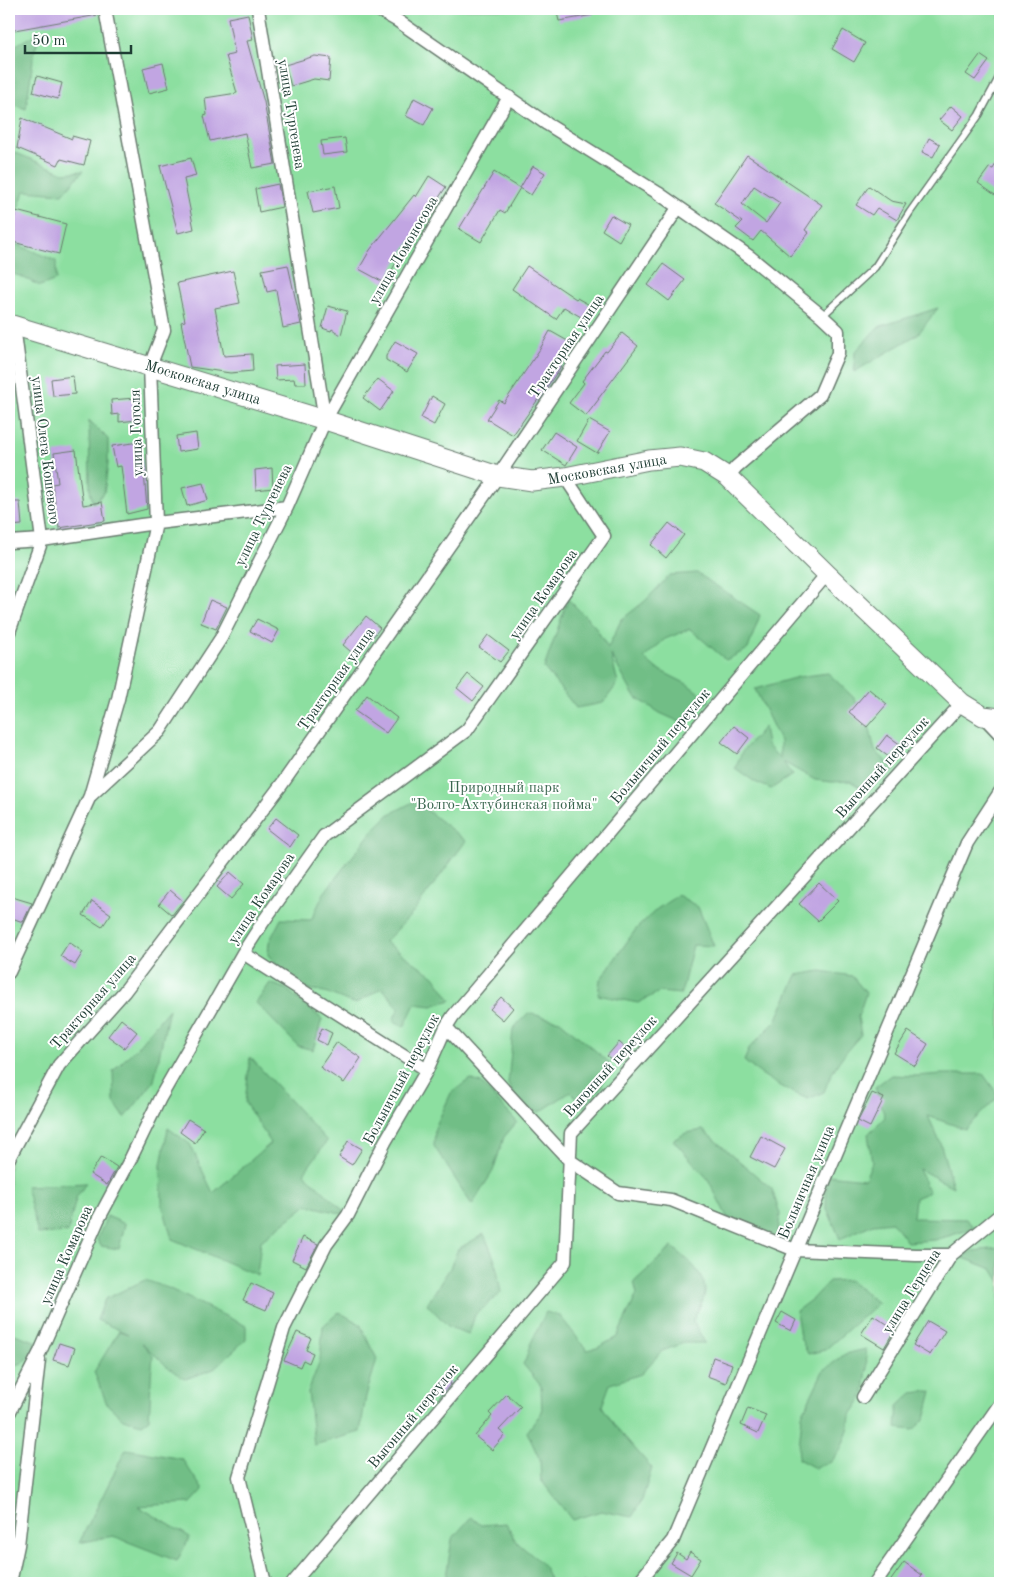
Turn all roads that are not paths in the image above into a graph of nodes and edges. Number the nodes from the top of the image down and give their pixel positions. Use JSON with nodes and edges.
{"nodes":[{"id":1,"x":106,"y":9,"type":"edge"},
{"id":2,"x":258,"y":9,"type":"edge"},
{"id":3,"x":377,"y":9,"type":"edge"},
{"id":4,"x":1000,"y":76,"type":"edge"},
{"id":5,"x":510,"y":97,"type":"junction"},
{"id":6,"x":678,"y":208,"type":"junction"},
{"id":7,"x":822,"y":316,"type":"junction"},
{"id":8,"x":11,"y":325,"type":"edge"},
{"id":9,"x":150,"y":366,"type":"junction"},
{"id":10,"x":325,"y":420,"type":"junction"},
{"id":11,"x":498,"y":476,"type":"junction"},
{"id":12,"x":728,"y":476,"type":"junction"},
{"id":13,"x":564,"y":477,"type":"junction"},
{"id":14,"x":287,"y":507,"type":"junction"},
{"id":15,"x":156,"y":523,"type":"junction"},
{"id":16,"x":42,"y":540,"type":"junction"},
{"id":17,"x":9,"y":542,"type":"edge"},
{"id":18,"x":827,"y":574,"type":"junction"},
{"id":19,"x":9,"y":632,"type":"edge"},
{"id":20,"x":962,"y":703,"type":"junction"},
{"id":21,"x":991,"y":717,"type":"edge"},
{"id":22,"x":1000,"y":734,"type":"edge"},
{"id":23,"x":1000,"y":792,"type":"edge"},
{"id":24,"x":90,"y":796,"type":"junction"},
{"id":25,"x":243,"y":953,"type":"junction"},
{"id":26,"x":9,"y":969,"type":"edge"},
{"id":27,"x":446,"y":1027,"type":"junction"},
{"id":28,"x":427,"y":1070,"type":"junction"},
{"id":29,"x":9,"y":1158,"type":"edge"},
{"id":30,"x":569,"y":1160,"type":"junction"},
{"id":31,"x":998,"y":1220,"type":"edge"},
{"id":32,"x":795,"y":1250,"type":"junction"},
{"id":33,"x":951,"y":1255,"type":"junction"},
{"id":34,"x":40,"y":1352,"type":"junction"},
{"id":35,"x":863,"y":1397,"type":"dead end"},
{"id":36,"x":1000,"y":1404,"type":"edge"},
{"id":37,"x":9,"y":1413,"type":"edge"},
{"id":38,"x":14,"y":1542,"type":"edge"},
{"id":39,"x":10,"y":1583,"type":"edge"},
{"id":40,"x":265,"y":1583,"type":"edge"},
{"id":41,"x":292,"y":1583,"type":"edge"},
{"id":42,"x":638,"y":1583,"type":"edge"},
{"id":43,"x":875,"y":1583,"type":"edge"}],
"edges":[{"from":1,"to":9,"type":"street","name":"улица Гоголя"},
{"from":2,"to":10,"type":"street","name":"улица Тургенева"},
{"from":3,"to":5,"type":"street"},
{"from":4,"to":7,"type":"lane"},
{"from":5,"to":6,"type":"street"},
{"from":5,"to":10,"type":"street","name":"улица Ломоносова"},
{"from":6,"to":7,"type":"street"},
{"from":6,"to":11,"type":"street","name":"Тракторная улица"},
{"from":7,"to":12,"type":"street"},
{"from":8,"to":9,"type":"street","name":"Московская улица"},
{"from":8,"to":16,"type":"street","name":"улица Олега Кошевого"},
{"from":9,"to":10,"type":"street","name":"Московская улица"},
{"from":9,"to":15,"type":"street","name":"улица Гоголя"},
{"from":10,"to":11,"type":"street","name":"Московская улица"},
{"from":10,"to":14,"type":"street","name":"улица Тургенева"},
{"from":11,"to":13,"type":"street","name":"Московская улица"},
{"from":11,"to":29,"type":"street","name":"Тракторная улица"},
{"from":12,"to":13,"type":"street","name":"Московская улица"},
{"from":12,"to":18,"type":"street","name":"Московская улица"},
{"from":13,"to":25,"type":"street","name":"улица Комарова"},
{"from":14,"to":15,"type":"street"},
{"from":14,"to":24,"type":"street","name":"улица Тургенева"},
{"from":15,"to":16,"type":"street"},
{"from":15,"to":24,"type":"street","name":"улица Гоголя"},
{"from":16,"to":17,"type":"street"},
{"from":16,"to":19,"type":"street","name":"улица Олега Кошевого"},
{"from":18,"to":20,"type":"street","name":"Московская улица"},
{"from":18,"to":27,"type":"street","name":"Больничный переулок"},
{"from":20,"to":21,"type":"street","name":"Московская улица"},
{"from":20,"to":30,"type":"street","name":"Выгонный переулок"},
{"from":21,"to":22,"type":"street","name":"Московская улица"},
{"from":23,"to":32,"type":"street","name":"Больничная улица"},
{"from":24,"to":26,"type":"street","name":"улица Тургенева"},
{"from":25,"to":28,"type":"street"},
{"from":25,"to":34,"type":"street","name":"улица Комарова"},
{"from":27,"to":28,"type":"street","name":"Больничный переулок"},
{"from":27,"to":30,"type":"street"},
{"from":28,"to":40,"type":"street","name":"Больничный переулок"},
{"from":30,"to":32,"type":"street"},
{"from":30,"to":41,"type":"street","name":"Выгонный переулок"},
{"from":31,"to":33,"type":"street","name":"улица Герцена"},
{"from":32,"to":33,"type":"street"},
{"from":32,"to":42,"type":"street","name":"Больничная улица"},
{"from":33,"to":35,"type":"street","name":"улица Герцена"},
{"from":34,"to":37,"type":"street","name":"улица Комарова"},
{"from":34,"to":38,"type":"street"},
{"from":36,"to":43,"type":"street"},
{"from":38,"to":39,"type":"street"}]}
